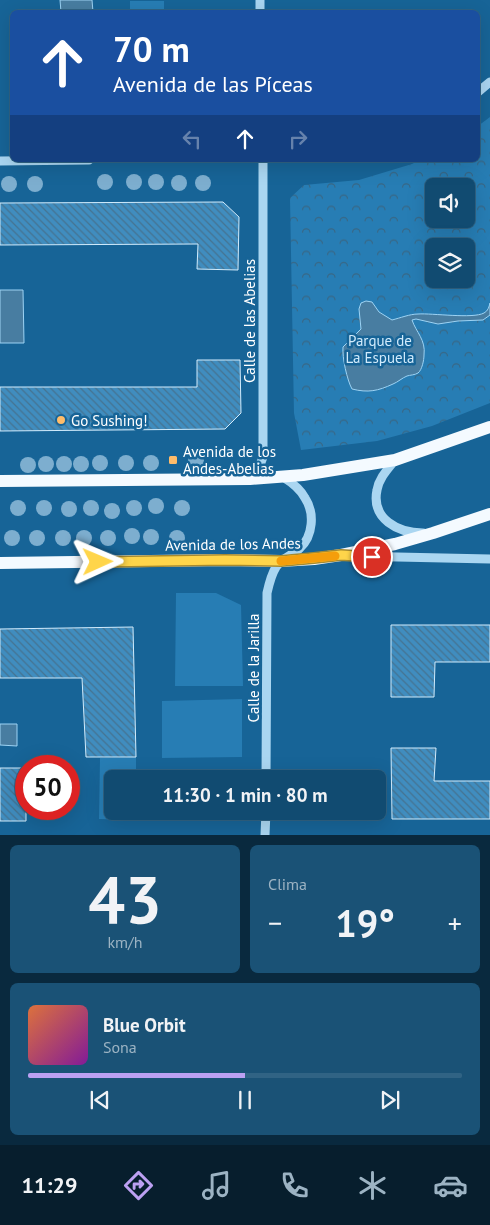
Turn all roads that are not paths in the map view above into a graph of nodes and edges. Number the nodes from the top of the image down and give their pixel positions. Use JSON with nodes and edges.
{"nodes":[{"id":1,"x":490,"y":82,"type":"edge"},
{"id":2,"x":480,"y":90,"type":"edge"},
{"id":3,"x":262,"y":162,"type":"edge"},
{"id":4,"x":490,"y":427,"type":"edge"},
{"id":5,"x":395,"y":460,"type":"junction"},
{"id":6,"x":282,"y":477,"type":"junction"},
{"id":7,"x":250,"y":479,"type":"junction"},
{"id":8,"x":0,"y":481,"type":"edge"},
{"id":9,"x":490,"y":514,"type":"edge"},
{"id":10,"x":433,"y":533,"type":"junction"},
{"id":11,"x":341,"y":555,"type":"junction"},
{"id":12,"x":490,"y":559,"type":"edge"},
{"id":13,"x":281,"y":561,"type":"junction"},
{"id":14,"x":0,"y":563,"type":"edge"},
{"id":15,"x":266,"y":770,"type":"edge"},
{"id":16,"x":266,"y":820,"type":"edge"},
{"id":17,"x":265,"y":835,"type":"edge"}],
"edges":[{"from":1,"to":2,"type":"street"},
{"from":3,"to":7,"type":"street","name":"Calle de las Abelias"},
{"from":4,"to":5,"type":"main road"},
{"from":5,"to":6,"type":"main road"},
{"from":5,"to":10,"type":"street","name":"Avenida de los Andes"},
{"from":6,"to":7,"type":"main road"},
{"from":6,"to":13,"type":"street"},
{"from":7,"to":8,"type":"main road"},
{"from":9,"to":10,"type":"main road","name":"Avenida de los Andes"},
{"from":10,"to":11,"type":"main road","name":"Avenida de los Andes"},
{"from":11,"to":12,"type":"street"},
{"from":11,"to":13,"type":"main road","name":"Avenida de los Andes"},
{"from":13,"to":14,"type":"main road","name":"Avenida de los Andes"},
{"from":13,"to":15,"type":"street","name":"Calle de la Jarilla"},
{"from":16,"to":17,"type":"street"}]}
